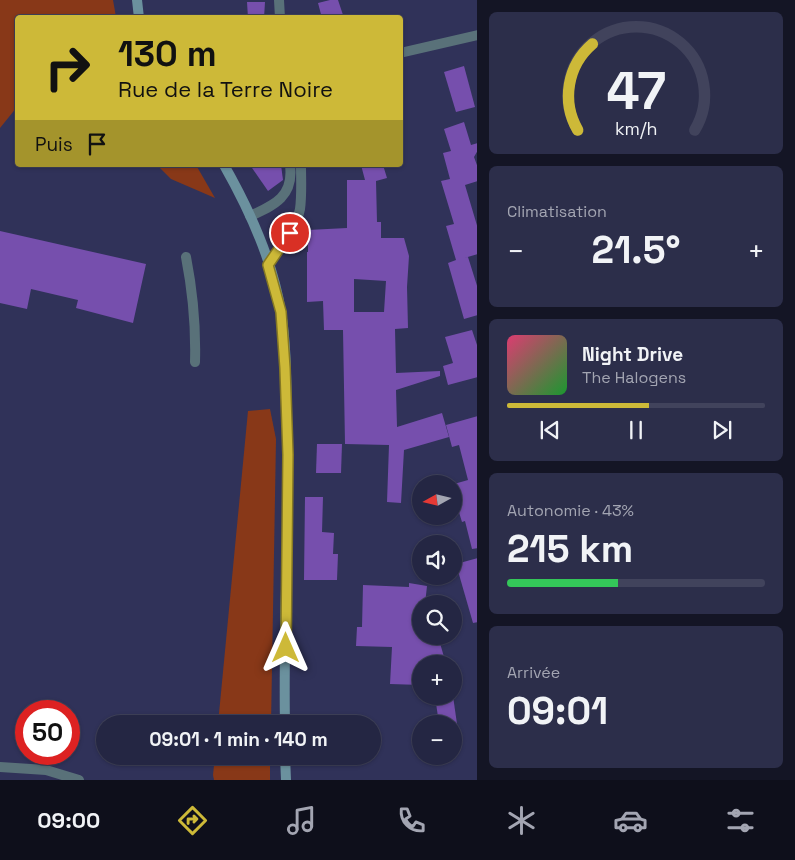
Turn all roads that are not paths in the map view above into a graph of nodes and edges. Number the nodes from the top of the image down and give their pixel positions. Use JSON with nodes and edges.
{"nodes":[{"id":1,"x":137,"y":0,"type":"edge"},
{"id":2,"x":279,"y":0,"type":"edge"},
{"id":3,"x":140,"y":15,"type":"edge"},
{"id":4,"x":280,"y":15,"type":"edge"},
{"id":5,"x":477,"y":34,"type":"edge"},
{"id":6,"x":403,"y":53,"type":"edge"},
{"id":7,"x":225,"y":167,"type":"edge"},
{"id":8,"x":290,"y":167,"type":"edge"},
{"id":9,"x":301,"y":167,"type":"edge"},
{"id":10,"x":250,"y":216,"type":"junction"},
{"id":11,"x":186,"y":258,"type":"dead end"},
{"id":12,"x":268,"y":265,"type":"junction"},
{"id":13,"x":195,"y":362,"type":"dead end"},
{"id":14,"x":285,"y":715,"type":"edge"},
{"id":15,"x":285,"y":765,"type":"edge"},
{"id":16,"x":0,"y":767,"type":"edge"},
{"id":17,"x":79,"y":780,"type":"edge"},
{"id":18,"x":286,"y":780,"type":"edge"}],
"edges":[{"from":1,"to":3,"type":"main road"},
{"from":2,"to":4,"type":"street"},
{"from":5,"to":6,"type":"street"},
{"from":7,"to":10,"type":"main road"},
{"from":8,"to":10,"type":"street"},
{"from":9,"to":12,"type":"street"},
{"from":10,"to":12,"type":"main road"},
{"from":11,"to":13,"type":"street"},
{"from":12,"to":14,"type":"main road"},
{"from":15,"to":18,"type":"main road"},
{"from":16,"to":17,"type":"street"}]}
